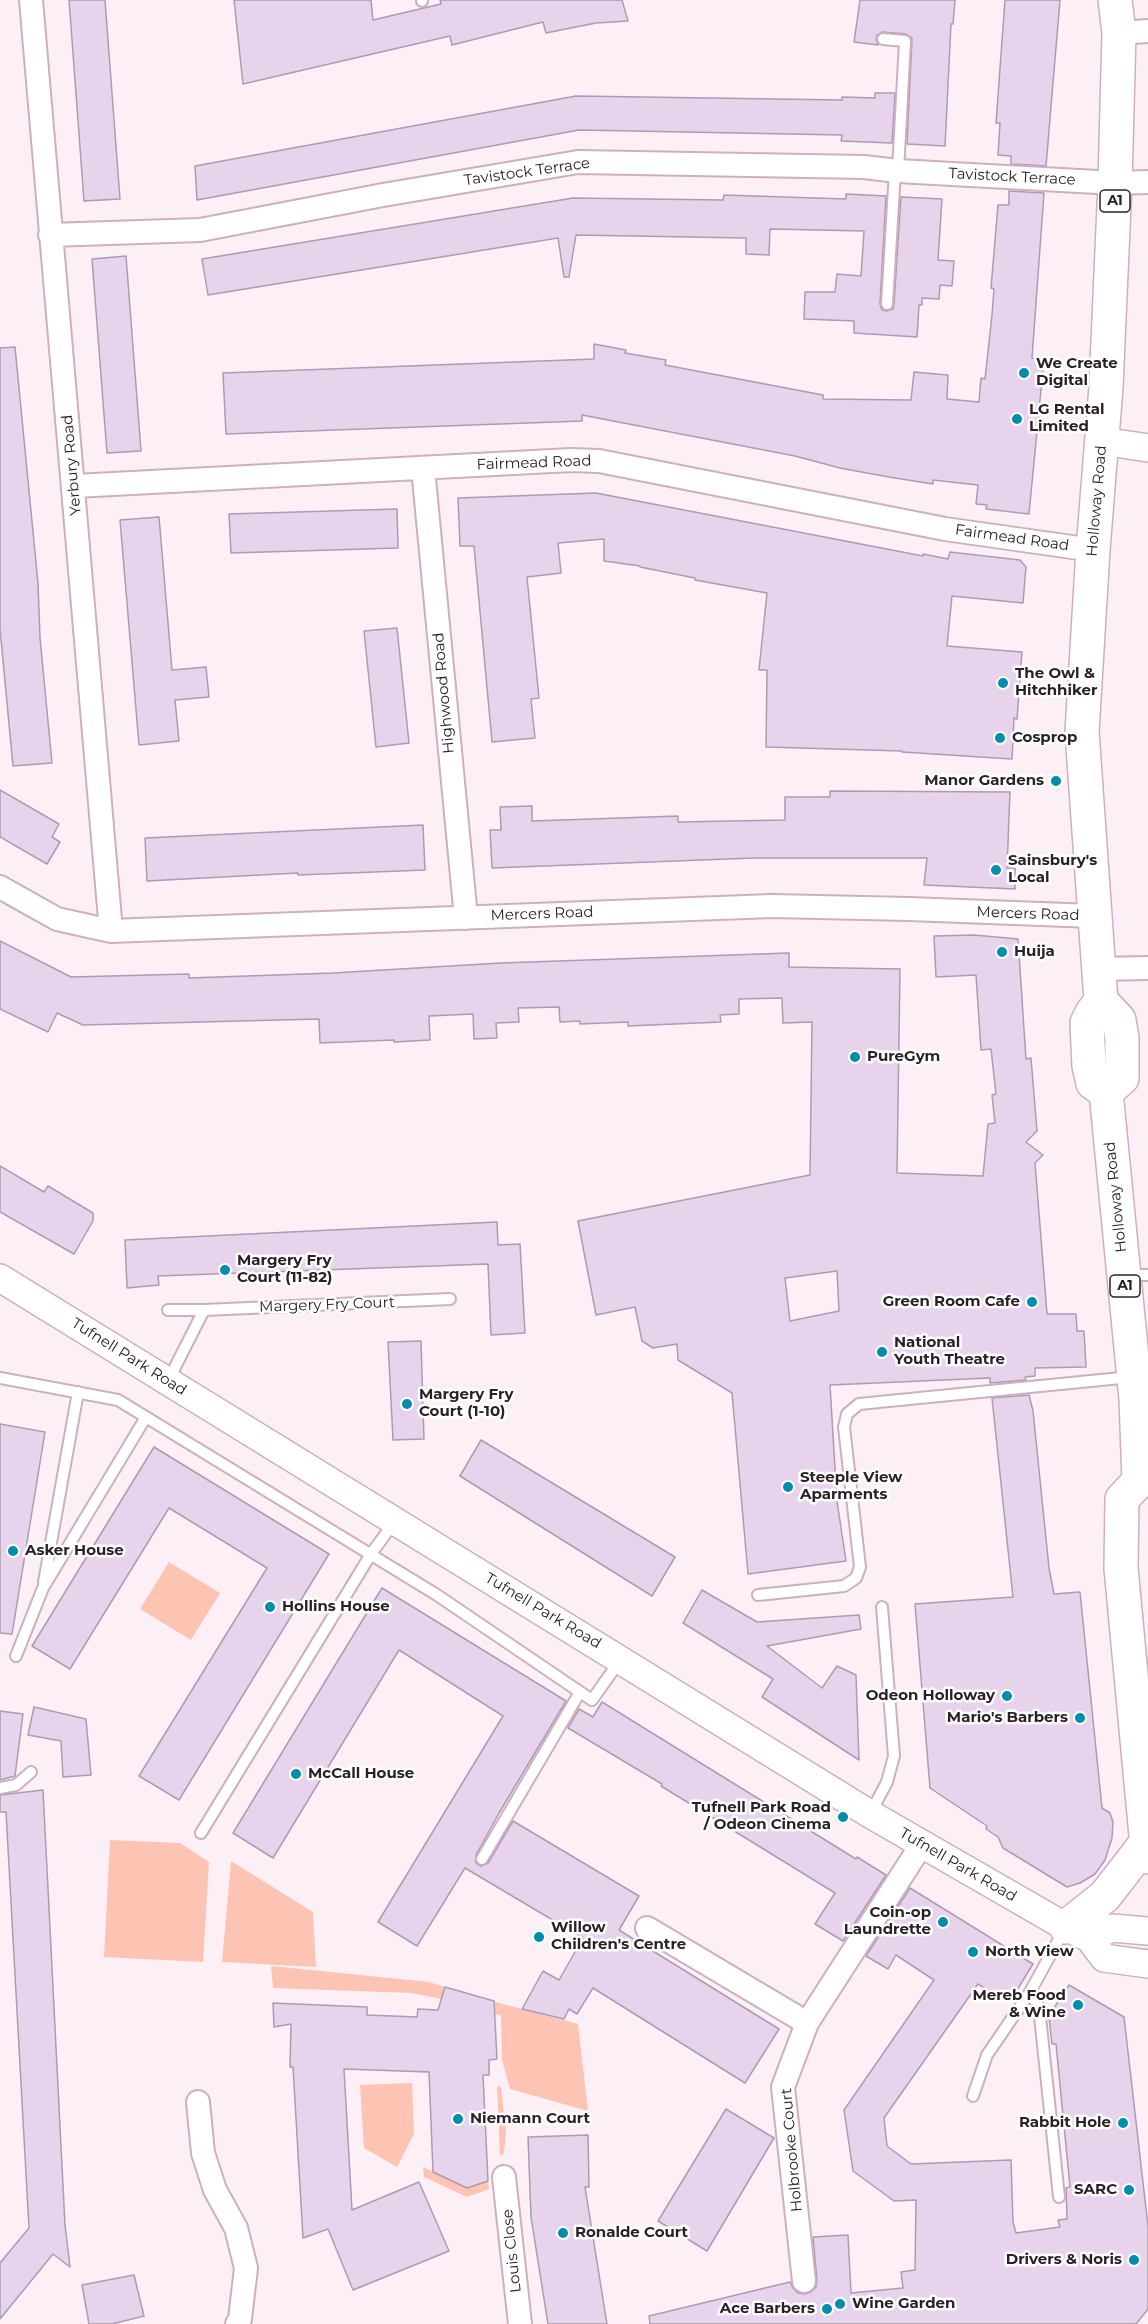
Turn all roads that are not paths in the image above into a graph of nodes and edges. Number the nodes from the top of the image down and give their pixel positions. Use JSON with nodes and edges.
{"nodes":[{"id":1,"x":31,"y":0,"type":"edge"},
{"id":2,"x":1115,"y":0,"type":"edge"},
{"id":3,"x":1133,"y":32,"type":"edge"},
{"id":4,"x":883,"y":39,"type":"dead end"},
{"id":5,"x":897,"y":171,"type":"junction"},
{"id":6,"x":1148,"y":182,"type":"edge"},
{"id":7,"x":1115,"y":183,"type":"junction"},
{"id":8,"x":50,"y":235,"type":"junction"},
{"id":9,"x":886,"y":304,"type":"dead end"},
{"id":10,"x":1102,"y":441,"type":"junction"},
{"id":11,"x":1148,"y":448,"type":"edge"},
{"id":12,"x":423,"y":468,"type":"junction"},
{"id":13,"x":75,"y":486,"type":"junction"},
{"id":14,"x":1093,"y":549,"type":"junction"},
{"id":15,"x":0,"y":887,"type":"edge"},
{"id":16,"x":1093,"y":916,"type":"junction"},
{"id":17,"x":466,"y":918,"type":"junction"},
{"id":18,"x":111,"y":931,"type":"junction"},
{"id":19,"x":1148,"y":968,"type":"edge"},
{"id":20,"x":1098,"y":969,"type":"junction"},
{"id":21,"x":1136,"y":1275,"type":"edge"},
{"id":22,"x":0,"y":1278,"type":"edge"},
{"id":23,"x":450,"y":1299,"type":"dead end"},
{"id":24,"x":168,"y":1310,"type":"dead end"},
{"id":25,"x":204,"y":1310,"type":"junction"},
{"id":26,"x":0,"y":1378,"type":"edge"},
{"id":27,"x":168,"y":1381,"type":"junction"},
{"id":28,"x":78,"y":1392,"type":"junction"},
{"id":29,"x":1139,"y":1392,"type":"edge"},
{"id":30,"x":146,"y":1417,"type":"junction"},
{"id":31,"x":1143,"y":1485,"type":"edge"},
{"id":32,"x":395,"y":1521,"type":"junction"},
{"id":33,"x":371,"y":1554,"type":"junction"},
{"id":34,"x":43,"y":1588,"type":"junction"},
{"id":35,"x":758,"y":1595,"type":"dead end"},
{"id":36,"x":882,"y":1606,"type":"dead end"},
{"id":37,"x":16,"y":1656,"type":"dead end"},
{"id":38,"x":621,"y":1659,"type":"junction"},
{"id":39,"x":580,"y":1692,"type":"junction"},
{"id":40,"x":31,"y":1772,"type":"dead end"},
{"id":41,"x":0,"y":1788,"type":"edge"},
{"id":42,"x":870,"y":1814,"type":"junction"},
{"id":43,"x":201,"y":1833,"type":"dead end"},
{"id":44,"x":922,"y":1844,"type":"junction"},
{"id":45,"x":1147,"y":1850,"type":"edge"},
{"id":46,"x":482,"y":1859,"type":"dead end"},
{"id":47,"x":647,"y":1928,"type":"dead end"},
{"id":48,"x":1148,"y":1931,"type":"edge"},
{"id":49,"x":1078,"y":1933,"type":"junction"},
{"id":50,"x":1148,"y":1964,"type":"edge"},
{"id":51,"x":1029,"y":1992,"type":"junction"},
{"id":52,"x":807,"y":2023,"type":"junction"},
{"id":53,"x":973,"y":2096,"type":"dead end"},
{"id":54,"x":198,"y":2102,"type":"dead end"},
{"id":55,"x":504,"y":2177,"type":"dead end"},
{"id":56,"x":1059,"y":2197,"type":"dead end"},
{"id":57,"x":804,"y":2281,"type":"dead end"},
{"id":58,"x":237,"y":2324,"type":"edge"},
{"id":59,"x":520,"y":2324,"type":"edge"}],
"edges":[{"from":1,"to":8,"type":"street","name":"Yerbury Road"},
{"from":2,"to":3,"type":"highway","name":"Holloway Road","number":"A1"},
{"from":3,"to":7,"type":"highway","name":"Holloway Road","number":"A1"},
{"from":4,"to":5,"type":"lane"},
{"from":5,"to":7,"type":"street","name":"Tavistock Terrace"},
{"from":5,"to":8,"type":"street","name":"Tavistock Terrace"},
{"from":5,"to":9,"type":"lane"},
{"from":6,"to":7,"type":"street","name":"Tavistock Terrace"},
{"from":7,"to":10,"type":"highway","name":"Holloway Road","number":"A1"},
{"from":8,"to":13,"type":"street","name":"Yerbury Road"},
{"from":10,"to":11,"type":"street"},
{"from":10,"to":14,"type":"highway","name":"Holloway Road","number":"A1"},
{"from":12,"to":13,"type":"street","name":"Fairmead Road"},
{"from":12,"to":14,"type":"street","name":"Fairmead Road"},
{"from":12,"to":17,"type":"street","name":"Highwood Road"},
{"from":13,"to":18,"type":"street","name":"Yerbury Road"},
{"from":14,"to":16,"type":"highway","name":"Holloway Road","number":"A1"},
{"from":15,"to":18,"type":"street","name":"Mercers Road"},
{"from":16,"to":17,"type":"street","name":"Mercers Road"},
{"from":16,"to":20,"type":"highway","name":"Holloway Road","number":"A1"},
{"from":17,"to":18,"type":"street","name":"Mercers Road"},
{"from":19,"to":20,"type":"street"},
{"from":20,"to":21,"type":"highway","name":"Holloway Road","number":"A1"},
{"from":21,"to":29,"type":"highway","name":"Holloway Road","number":"A1"},
{"from":22,"to":27,"type":"street","name":"Tufnell Park Road"},
{"from":23,"to":25,"type":"lane","name":"Margery Fry Court"},
{"from":24,"to":25,"type":"lane","name":"Margery Fry Court"},
{"from":25,"to":27,"type":"lane"},
{"from":26,"to":28,"type":"lane"},
{"from":27,"to":32,"type":"street","name":"Tufnell Park Road"},
{"from":28,"to":30,"type":"lane"},
{"from":28,"to":34,"type":"lane"},
{"from":29,"to":31,"type":"highway","name":"Holloway Road","number":"A1"},
{"from":29,"to":35,"type":"lane"},
{"from":30,"to":33,"type":"lane"},
{"from":30,"to":34,"type":"lane"},
{"from":31,"to":45,"type":"highway","name":"Holloway Road","number":"A1"},
{"from":32,"to":33,"type":"lane"},
{"from":32,"to":38,"type":"street","name":"Tufnell Park Road"},
{"from":33,"to":39,"type":"lane"},
{"from":33,"to":43,"type":"lane"},
{"from":34,"to":37,"type":"lane"},
{"from":36,"to":42,"type":"lane"},
{"from":38,"to":39,"type":"lane"},
{"from":38,"to":42,"type":"street","name":"Tufnell Park Road"},
{"from":39,"to":46,"type":"lane"},
{"from":40,"to":41,"type":"lane"},
{"from":42,"to":44,"type":"street","name":"Tufnell Park Road"},
{"from":44,"to":49,"type":"street","name":"Tufnell Park Road"},
{"from":44,"to":52,"type":"street","name":"Holbrooke Court"},
{"from":45,"to":49,"type":"highway"},
{"from":47,"to":52,"type":"street"},
{"from":48,"to":49,"type":"street"},
{"from":49,"to":50,"type":"street","name":"Tufnell Park Road"},
{"from":49,"to":51,"type":"lane"},
{"from":51,"to":53,"type":"lane"},
{"from":51,"to":56,"type":"lane"},
{"from":52,"to":57,"type":"street","name":"Holbrooke Court"},
{"from":54,"to":58,"type":"street"},
{"from":55,"to":59,"type":"street","name":"Louis Close"}]}
